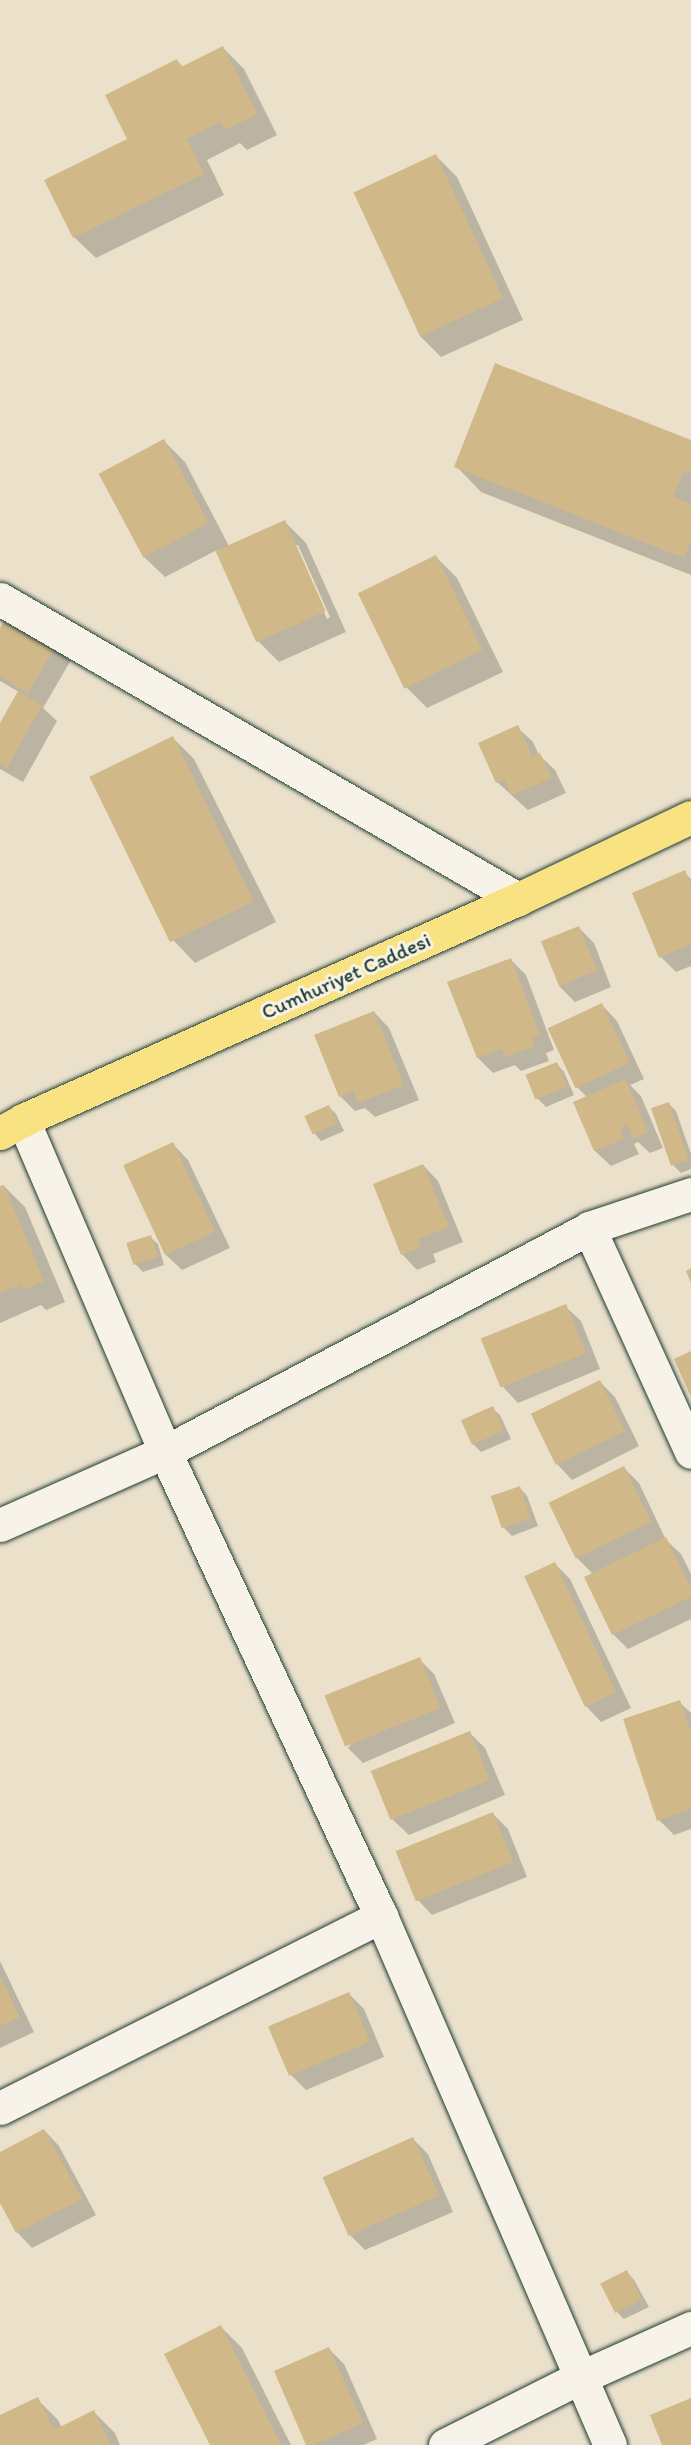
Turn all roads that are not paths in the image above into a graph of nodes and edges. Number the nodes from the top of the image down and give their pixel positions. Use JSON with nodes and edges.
{"nodes":[{"id":1,"x":0,"y":599,"type":"edge"},
{"id":2,"x":691,"y":817,"type":"edge"},
{"id":3,"x":518,"y":899,"type":"junction"},
{"id":4,"x":11,"y":1126,"type":"edge"},
{"id":5,"x":691,"y":1194,"type":"edge"},
{"id":6,"x":589,"y":1228,"type":"junction"},
{"id":7,"x":165,"y":1452,"type":"junction"},
{"id":8,"x":691,"y":1452,"type":"edge"},
{"id":9,"x":0,"y":1525,"type":"edge"},
{"id":10,"x":381,"y":1916,"type":"junction"},
{"id":11,"x":0,"y":2109,"type":"edge"},
{"id":12,"x":691,"y":2328,"type":"edge"},
{"id":13,"x":579,"y":2378,"type":"junction"},
{"id":14,"x":445,"y":2445,"type":"edge"},
{"id":15,"x":610,"y":2445,"type":"edge"}],
"edges":[{"from":1,"to":3,"type":"street"},
{"from":2,"to":3,"type":"main road","name":"Cumhuriyet Caddesi"},
{"from":3,"to":4,"type":"main road","name":"Cumhuriyet Caddesi"},
{"from":4,"to":7,"type":"street"},
{"from":5,"to":6,"type":"street"},
{"from":6,"to":7,"type":"street"},
{"from":6,"to":8,"type":"street"},
{"from":7,"to":9,"type":"street"},
{"from":7,"to":10,"type":"street"},
{"from":10,"to":11,"type":"street"},
{"from":10,"to":13,"type":"street"},
{"from":12,"to":13,"type":"street"},
{"from":13,"to":14,"type":"street"},
{"from":13,"to":15,"type":"street"}]}
